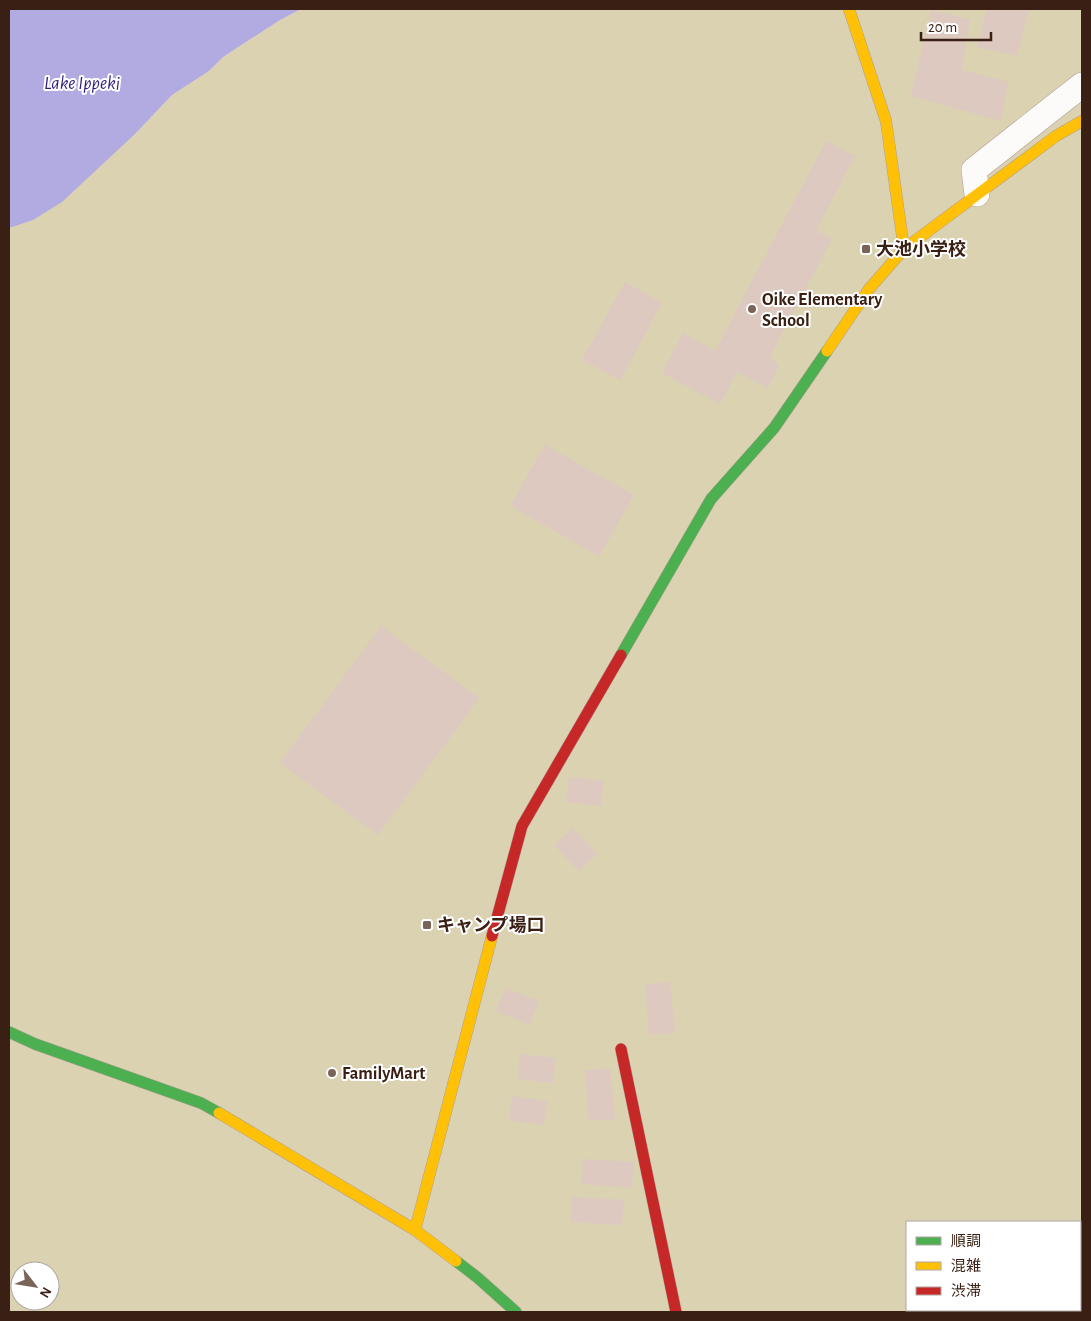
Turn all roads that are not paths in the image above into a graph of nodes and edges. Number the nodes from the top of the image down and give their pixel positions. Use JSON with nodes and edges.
{"nodes":[{"id":1,"x":850,"y":9,"type":"edge"},
{"id":2,"x":1082,"y":85,"type":"edge"},
{"id":3,"x":1082,"y":121,"type":"edge"},
{"id":4,"x":977,"y":194,"type":"junction"},
{"id":5,"x":904,"y":248,"type":"junction"},
{"id":6,"x":9,"y":1032,"type":"edge"},
{"id":7,"x":35,"y":1044,"type":"junction"},
{"id":8,"x":9,"y":1047,"type":"edge"},
{"id":9,"x":622,"y":1049,"type":"dead end"},
{"id":10,"x":415,"y":1230,"type":"junction"},
{"id":11,"x":516,"y":1312,"type":"edge"},
{"id":12,"x":676,"y":1312,"type":"edge"}],
"edges":[{"from":1,"to":5,"type":"street"},
{"from":2,"to":4,"type":"street"},
{"from":3,"to":4,"type":"street"},
{"from":4,"to":5,"type":"street"},
{"from":5,"to":10,"type":"street"},
{"from":6,"to":7,"type":"street"},
{"from":7,"to":8,"type":"street"},
{"from":7,"to":10,"type":"street"},
{"from":9,"to":12,"type":"street"},
{"from":10,"to":11,"type":"street"}]}
